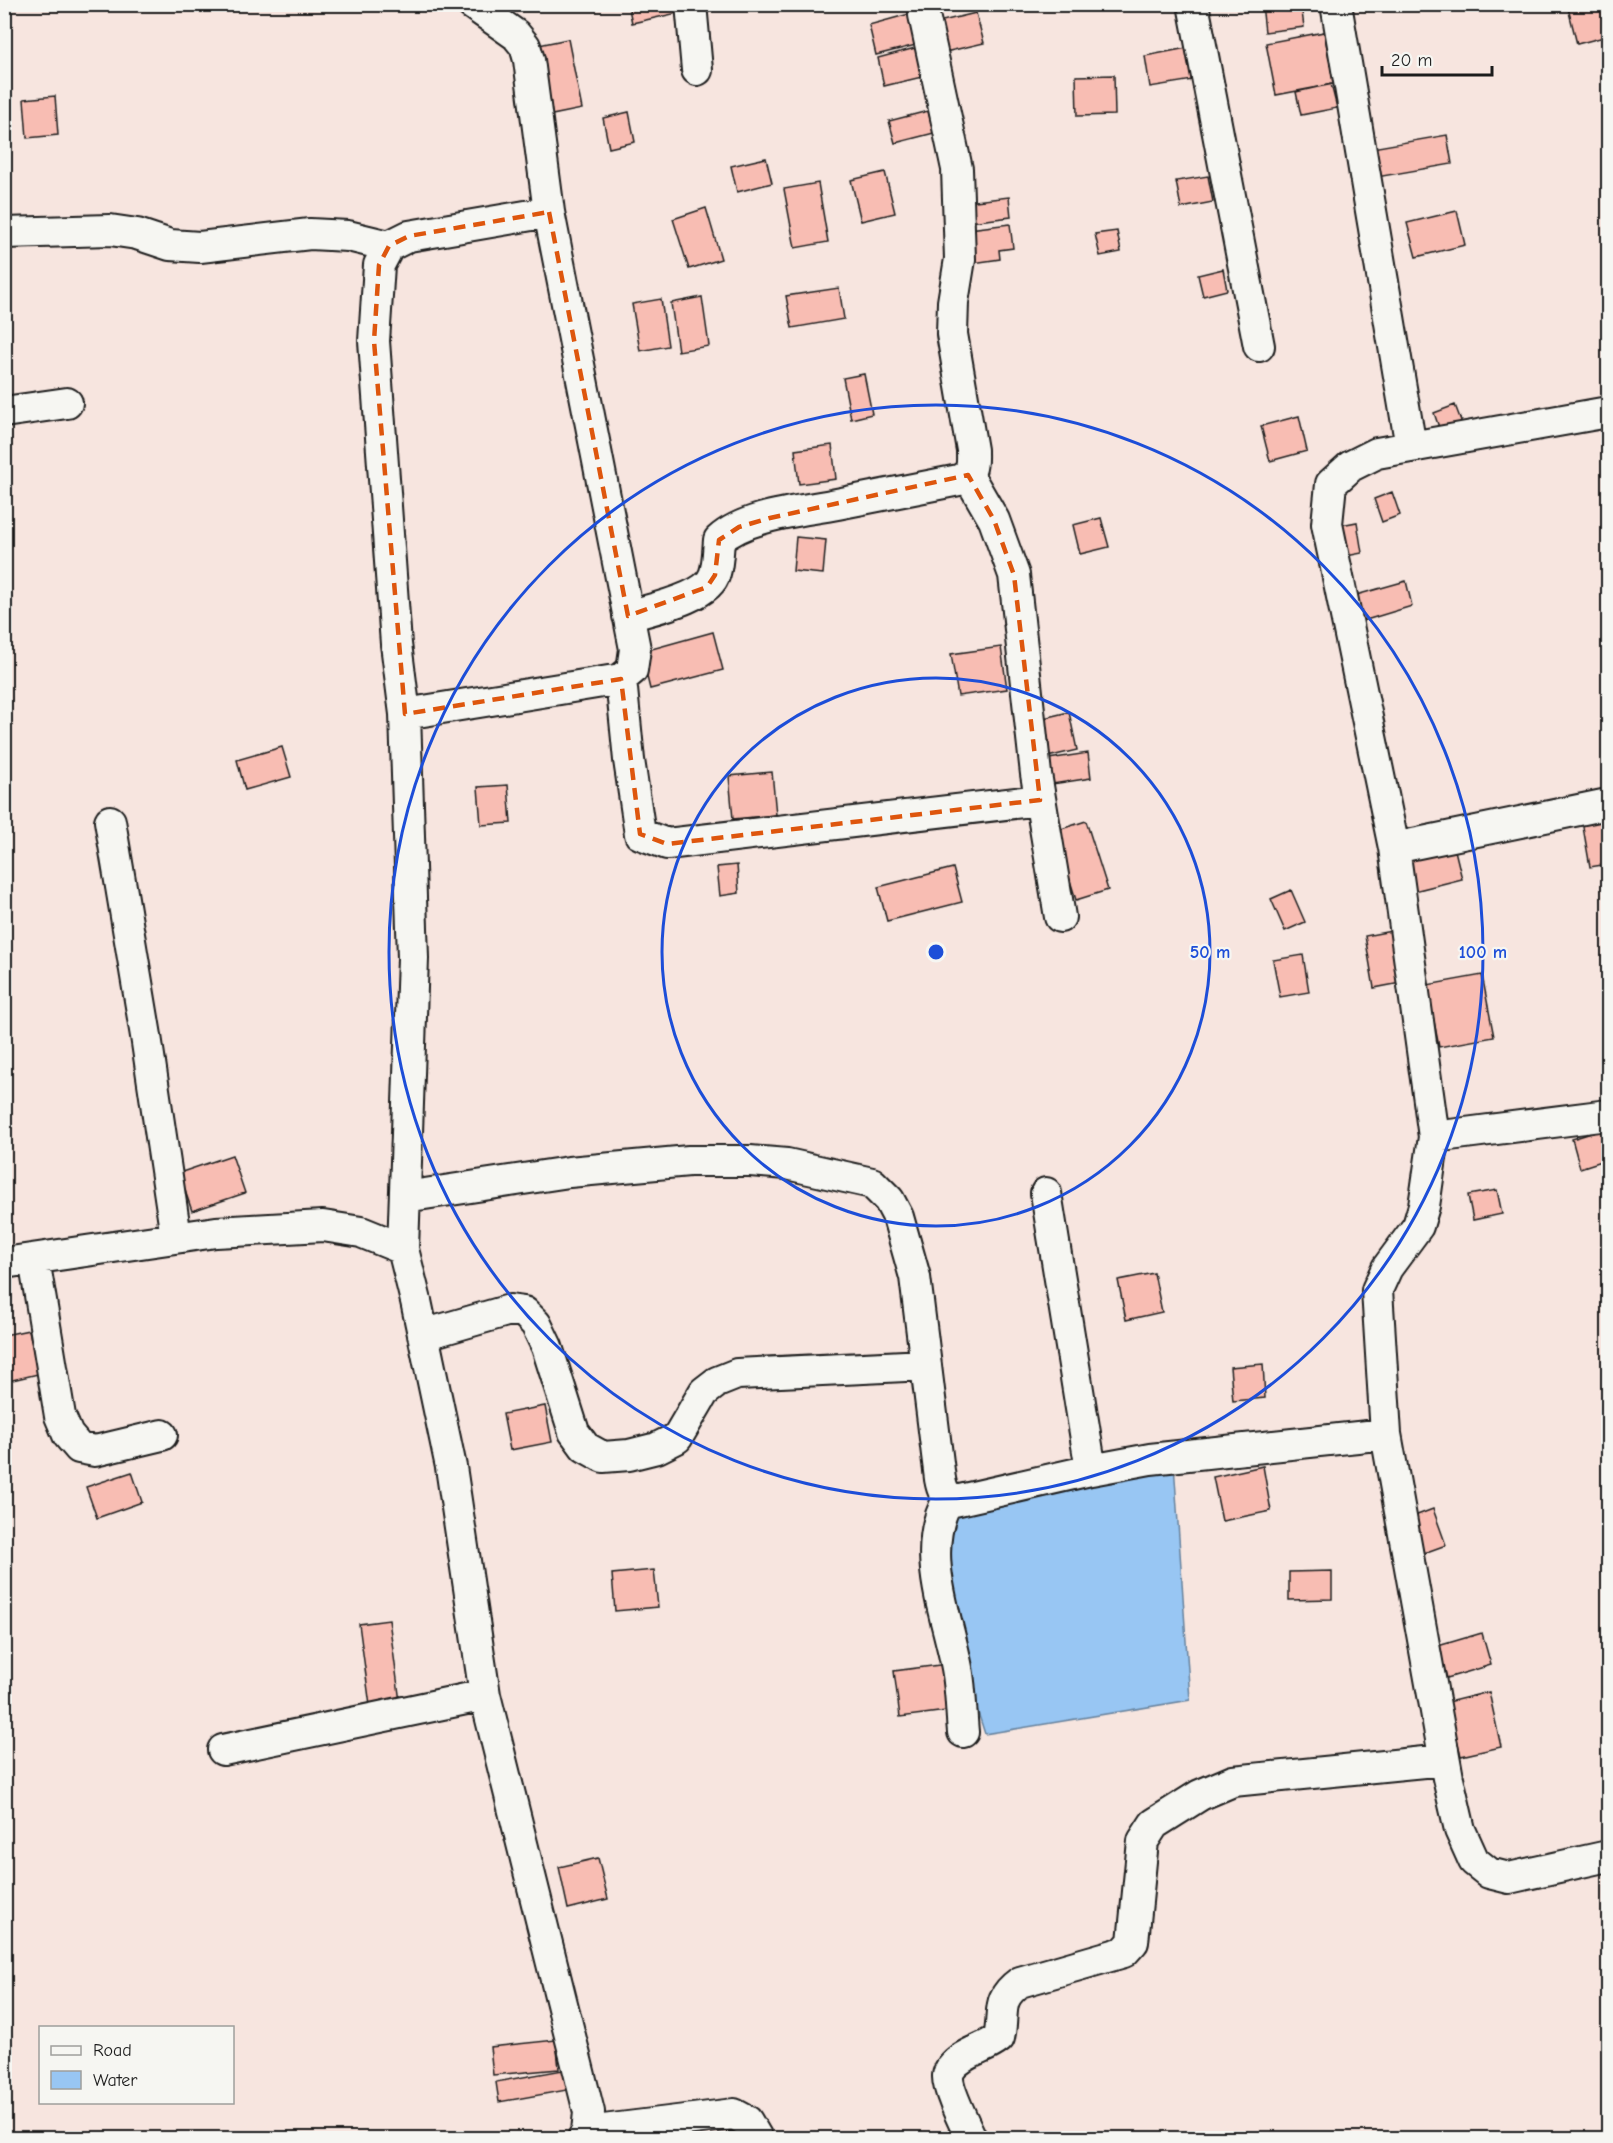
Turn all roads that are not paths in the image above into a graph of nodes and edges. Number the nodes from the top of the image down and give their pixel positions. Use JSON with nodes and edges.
{"nodes":[{"id":1,"x":472,"y":4,"type":"edge"},
{"id":2,"x":691,"y":4,"type":"edge"},
{"id":3,"x":924,"y":4,"type":"edge"},
{"id":4,"x":1193,"y":4,"type":"edge"},
{"id":5,"x":1336,"y":4,"type":"edge"},
{"id":6,"x":697,"y":70,"type":"dead end"},
{"id":7,"x":549,"y":212,"type":"junction"},
{"id":8,"x":4,"y":233,"type":"edge"},
{"id":9,"x":389,"y":246,"type":"junction"},
{"id":10,"x":1259,"y":346,"type":"dead end"},
{"id":11,"x":67,"y":403,"type":"dead end"},
{"id":12,"x":4,"y":412,"type":"edge"},
{"id":13,"x":1608,"y":412,"type":"edge"},
{"id":14,"x":1410,"y":447,"type":"junction"},
{"id":15,"x":968,"y":475,"type":"junction"},
{"id":16,"x":628,"y":616,"type":"junction"},
{"id":17,"x":621,"y":680,"type":"junction"},
{"id":18,"x":405,"y":714,"type":"junction"},
{"id":19,"x":1040,"y":800,"type":"junction"},
{"id":20,"x":1608,"y":804,"type":"edge"},
{"id":21,"x":110,"y":821,"type":"dead end"},
{"id":22,"x":1394,"y":848,"type":"junction"},
{"id":23,"x":1060,"y":917,"type":"dead end"},
{"id":24,"x":1608,"y":1115,"type":"edge"},
{"id":25,"x":1434,"y":1137,"type":"junction"},
{"id":26,"x":1046,"y":1193,"type":"dead end"},
{"id":27,"x":405,"y":1197,"type":"junction"},
{"id":28,"x":176,"y":1237,"type":"junction"},
{"id":29,"x":403,"y":1249,"type":"junction"},
{"id":30,"x":34,"y":1259,"type":"junction"},
{"id":31,"x":4,"y":1263,"type":"edge"},
{"id":32,"x":423,"y":1335,"type":"junction"},
{"id":33,"x":926,"y":1365,"type":"junction"},
{"id":34,"x":1386,"y":1434,"type":"junction"},
{"id":35,"x":162,"y":1435,"type":"dead end"},
{"id":36,"x":1091,"y":1470,"type":"junction"},
{"id":37,"x":949,"y":1498,"type":"junction"},
{"id":38,"x":485,"y":1695,"type":"junction"},
{"id":39,"x":963,"y":1732,"type":"dead end"},
{"id":40,"x":223,"y":1750,"type":"dead end"},
{"id":41,"x":1444,"y":1760,"type":"junction"},
{"id":42,"x":1608,"y":1856,"type":"edge"},
{"id":43,"x":585,"y":2135,"type":"edge"},
{"id":44,"x":758,"y":2139,"type":"edge"},
{"id":45,"x":971,"y":2139,"type":"edge"}],
"edges":[{"from":1,"to":7,"type":"street"},
{"from":2,"to":6,"type":"street"},
{"from":3,"to":15,"type":"street"},
{"from":4,"to":10,"type":"street"},
{"from":5,"to":14,"type":"street"},
{"from":7,"to":9,"type":"street"},
{"from":7,"to":16,"type":"street"},
{"from":8,"to":9,"type":"street"},
{"from":9,"to":18,"type":"street"},
{"from":11,"to":12,"type":"street"},
{"from":13,"to":14,"type":"street"},
{"from":14,"to":22,"type":"street"},
{"from":15,"to":16,"type":"street"},
{"from":15,"to":19,"type":"street"},
{"from":16,"to":17,"type":"street"},
{"from":17,"to":18,"type":"street"},
{"from":17,"to":19,"type":"street"},
{"from":18,"to":27,"type":"street"},
{"from":19,"to":23,"type":"street"},
{"from":20,"to":22,"type":"street"},
{"from":21,"to":28,"type":"street"},
{"from":22,"to":25,"type":"street"},
{"from":24,"to":25,"type":"street"},
{"from":25,"to":34,"type":"street"},
{"from":26,"to":36,"type":"street"},
{"from":27,"to":29,"type":"street"},
{"from":27,"to":33,"type":"street"},
{"from":28,"to":29,"type":"street"},
{"from":28,"to":30,"type":"street"},
{"from":29,"to":32,"type":"street"},
{"from":30,"to":31,"type":"street"},
{"from":30,"to":35,"type":"street"},
{"from":32,"to":33,"type":"street"},
{"from":32,"to":38,"type":"street"},
{"from":33,"to":37,"type":"street"},
{"from":34,"to":36,"type":"street"},
{"from":34,"to":41,"type":"street"},
{"from":36,"to":37,"type":"street"},
{"from":37,"to":39,"type":"street"},
{"from":38,"to":40,"type":"street"},
{"from":38,"to":43,"type":"street"},
{"from":41,"to":42,"type":"street"},
{"from":41,"to":45,"type":"street"},
{"from":43,"to":44,"type":"street"}]}
